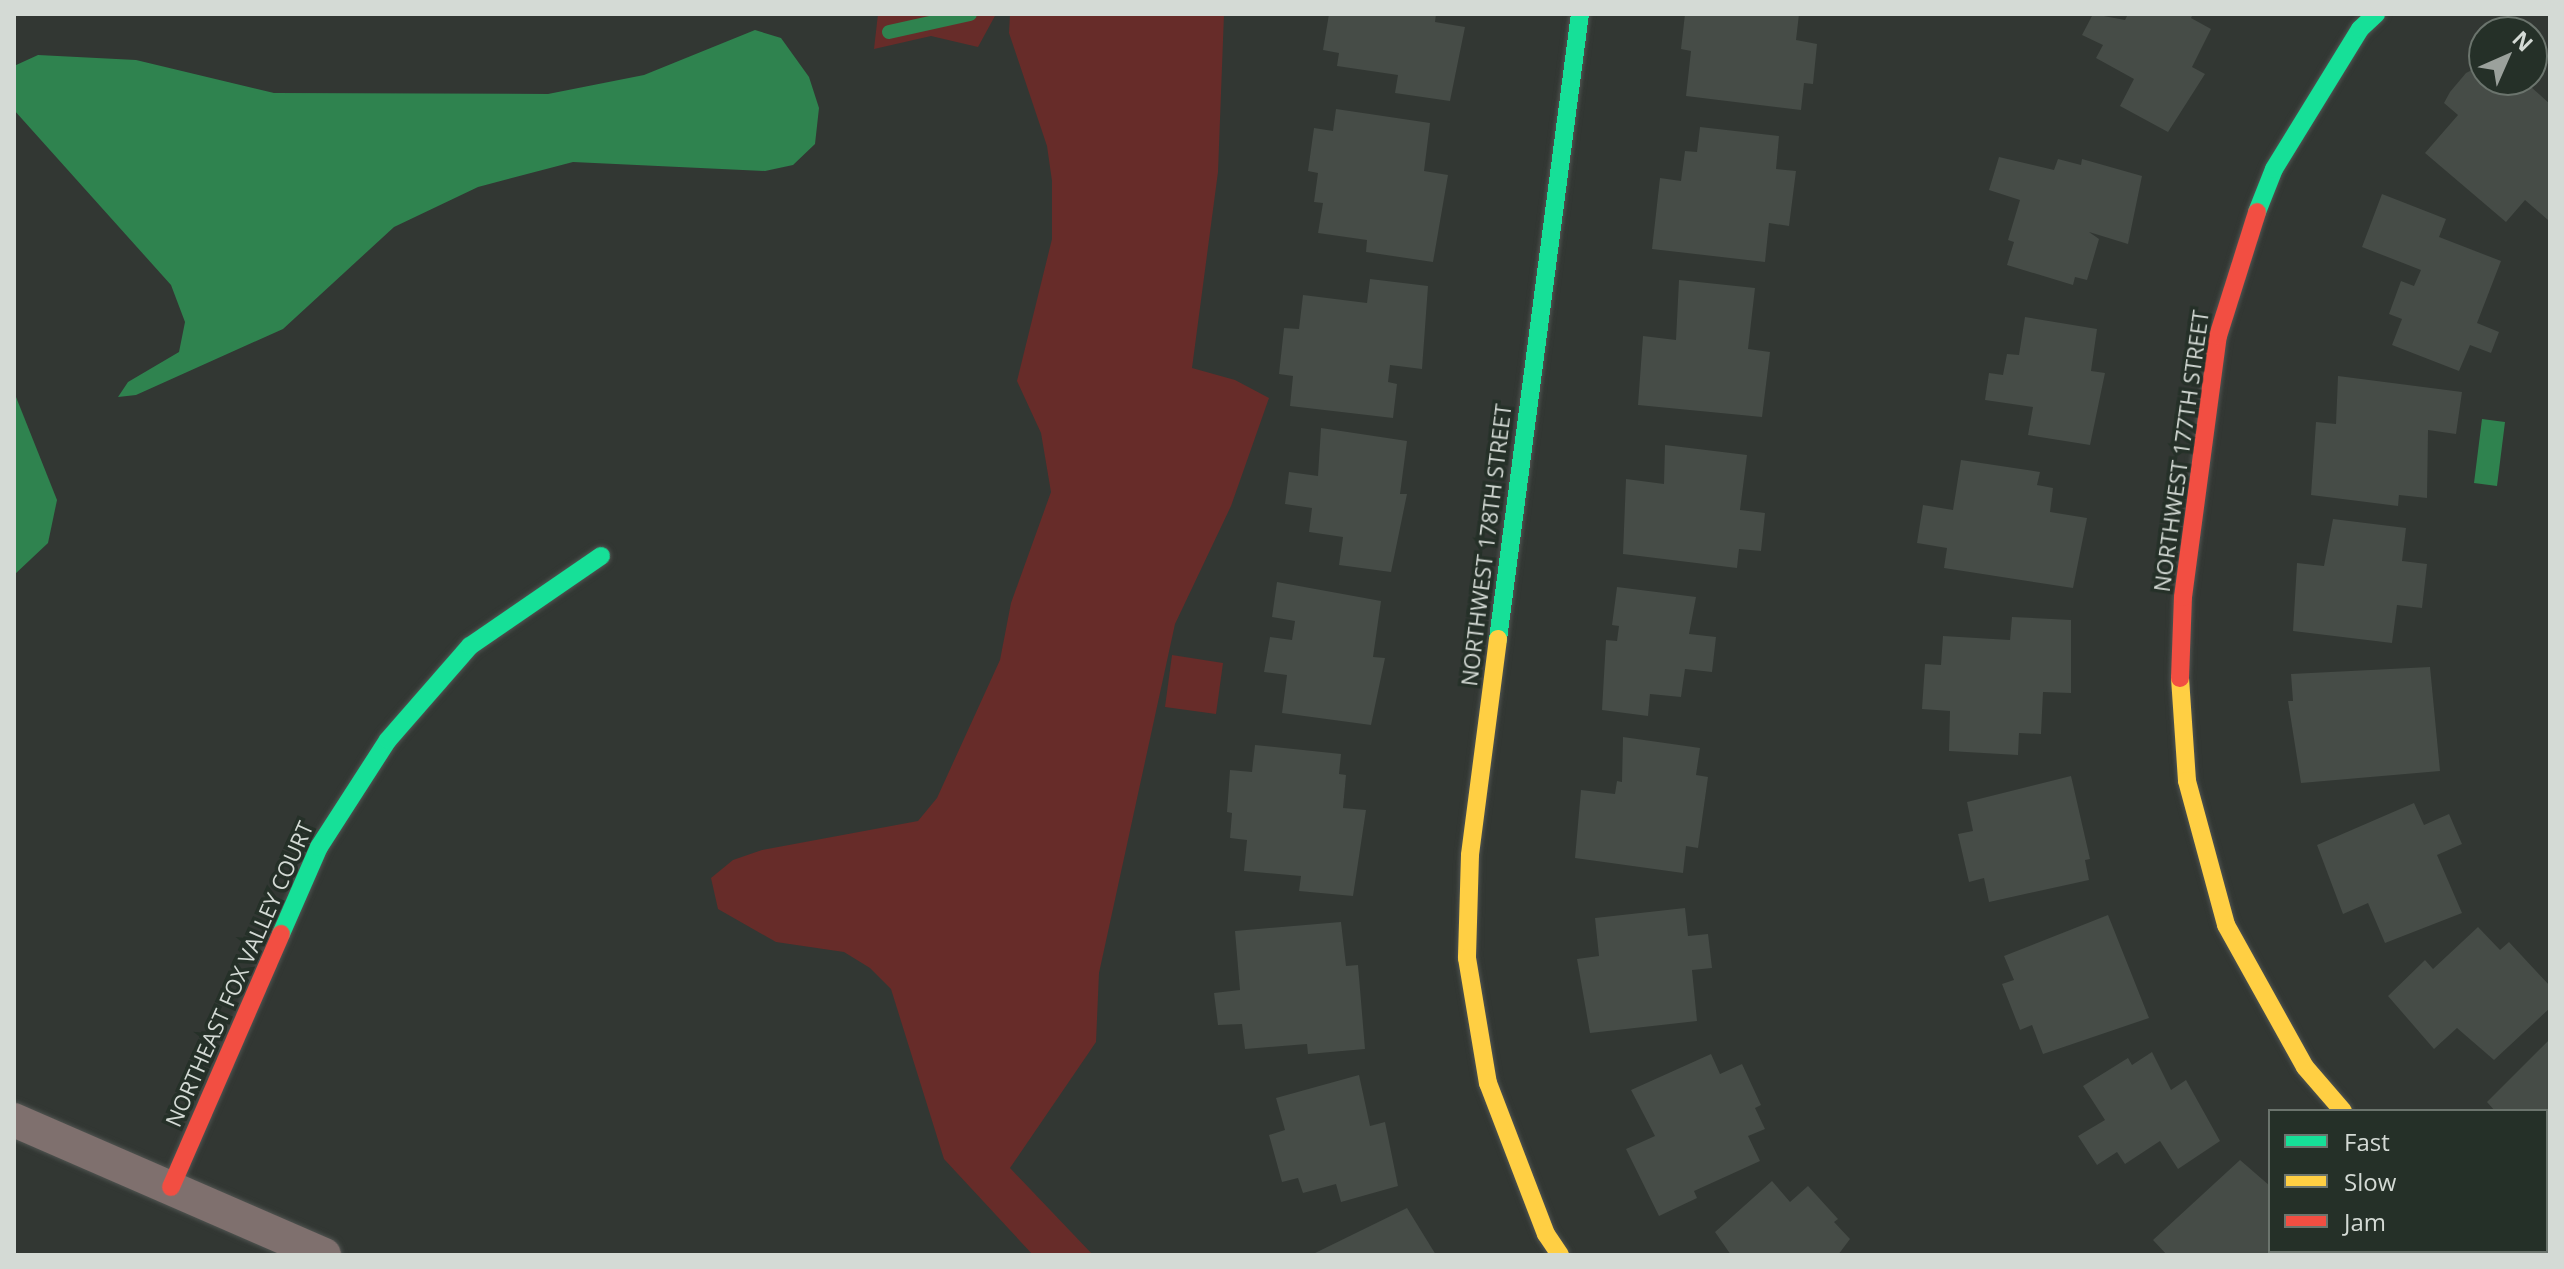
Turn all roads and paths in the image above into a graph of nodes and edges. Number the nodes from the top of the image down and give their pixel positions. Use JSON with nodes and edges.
{"nodes":[{"id":1,"x":1580,"y":14,"type":"edge"},
{"id":2,"x":2360,"y":19,"type":"edge"},
{"id":3,"x":601,"y":556,"type":"dead end"},
{"id":4,"x":2341,"y":1109,"type":"edge"},
{"id":5,"x":14,"y":1120,"type":"edge"},
{"id":6,"x":171,"y":1187,"type":"junction"},
{"id":7,"x":324,"y":1255,"type":"edge"},
{"id":8,"x":1560,"y":1255,"type":"edge"}],
"edges":[{"from":1,"to":8,"type":"street","name":"NORTHWEST 178TH STREET"},
{"from":2,"to":4,"type":"street","name":"NORTHWEST 177TH STREET"},
{"from":3,"to":6,"type":"street","name":"NORTHEAST FOX VALLEY COURT"},
{"from":5,"to":6,"type":"street"},
{"from":6,"to":7,"type":"street"}]}
